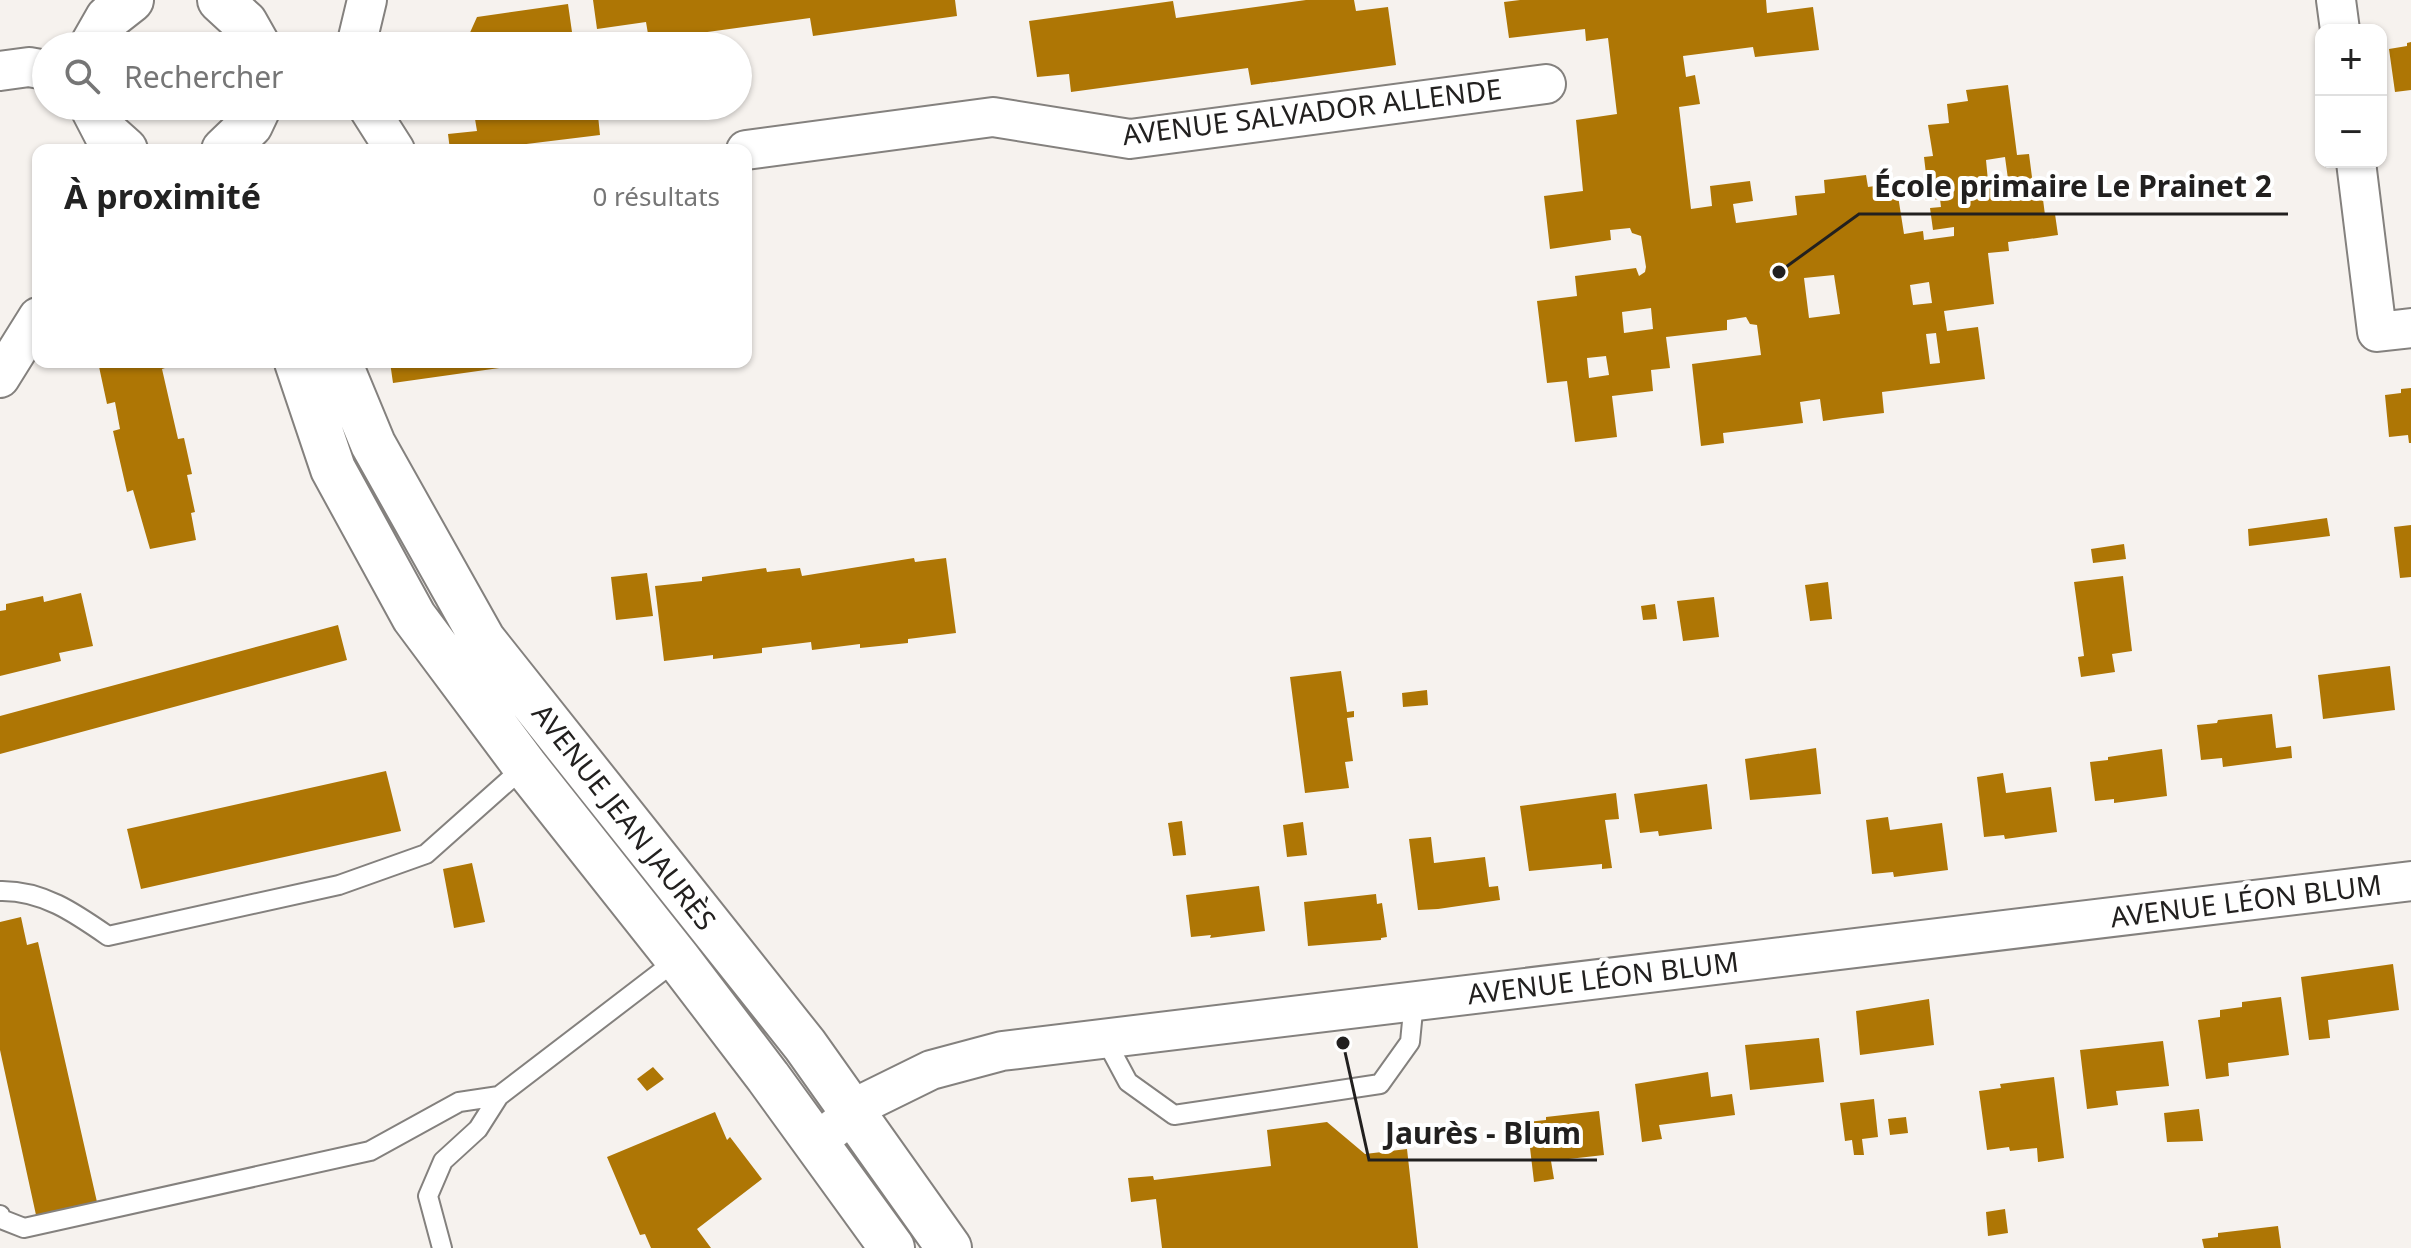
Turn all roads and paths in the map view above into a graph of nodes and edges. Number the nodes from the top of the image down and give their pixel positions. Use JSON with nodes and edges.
{"nodes":[{"id":1,"x":220,"y":0,"type":"edge"},
{"id":2,"x":367,"y":0,"type":"edge"},
{"id":3,"x":2336,"y":0,"type":"edge"},
{"id":4,"x":126,"y":1,"type":"edge"},
{"id":5,"x":2339,"y":24,"type":"edge"},
{"id":6,"x":100,"y":32,"type":"edge"},
{"id":7,"x":250,"y":32,"type":"edge"},
{"id":8,"x":359,"y":32,"type":"edge"},
{"id":9,"x":32,"y":68,"type":"edge"},
{"id":10,"x":0,"y":71,"type":"edge"},
{"id":11,"x":1546,"y":84,"type":"dead end"},
{"id":12,"x":99,"y":120,"type":"edge"},
{"id":13,"x":376,"y":120,"type":"edge"},
{"id":14,"x":117,"y":144,"type":"edge"},
{"id":15,"x":391,"y":144,"type":"edge"},
{"id":16,"x":752,"y":149,"type":"edge"},
{"id":17,"x":2357,"y":168,"type":"edge"},
{"id":18,"x":32,"y":327,"type":"edge"},
{"id":19,"x":2411,"y":328,"type":"edge"},
{"id":20,"x":299,"y":368,"type":"edge"},
{"id":21,"x":341,"y":368,"type":"edge"},
{"id":22,"x":0,"y":378,"type":"edge"},
{"id":23,"x":525,"y":766,"type":"junction"},
{"id":24,"x":2411,"y":881,"type":"edge"},
{"id":25,"x":0,"y":891,"type":"edge"},
{"id":26,"x":678,"y":959,"type":"junction"},
{"id":27,"x":1414,"y":1001,"type":"junction"},
{"id":28,"x":1105,"y":1039,"type":"junction"},
{"id":29,"x":499,"y":1096,"type":"junction"},
{"id":30,"x":854,"y":1113,"type":"junction"},
{"id":31,"x":817,"y":1142,"type":"junction"},
{"id":32,"x":0,"y":1215,"type":"edge"},
{"id":33,"x":442,"y":1248,"type":"edge"},
{"id":34,"x":892,"y":1248,"type":"edge"},
{"id":35,"x":949,"y":1248,"type":"edge"}],
"edges":[{"from":1,"to":7,"type":"main road"},
{"from":2,"to":8,"type":"street"},
{"from":3,"to":5,"type":"street"},
{"from":4,"to":6,"type":"main road"},
{"from":9,"to":10,"type":"street"},
{"from":11,"to":16,"type":"street","name":"AVENUE SALVADOR ALLENDE"},
{"from":12,"to":14,"type":"main road"},
{"from":13,"to":15,"type":"street"},
{"from":17,"to":19,"type":"street"},
{"from":18,"to":22,"type":"street"},
{"from":20,"to":23,"type":"main road","name":"AVENUE JEAN JAURÈS"},
{"from":21,"to":30,"type":"main road","name":"AVENUE JEAN JAURÈS"},
{"from":23,"to":25,"type":"lane","name":"AVENUE JEAN JAURÈS"},
{"from":23,"to":26,"type":"main road","name":"AVENUE JEAN JAURÈS"},
{"from":24,"to":27,"type":"street","name":"AVENUE LÉON BLUM"},
{"from":26,"to":29,"type":"lane","name":"AVENUE JEAN JAURÈS"},
{"from":26,"to":31,"type":"main road","name":"AVENUE JEAN JAURÈS"},
{"from":27,"to":28,"type":"street","name":"AVENUE LÉON BLUM"},
{"from":27,"to":28,"type":"lane"},
{"from":28,"to":30,"type":"street","name":"AVENUE LÉON BLUM"},
{"from":29,"to":32,"type":"lane","name":"AVENUE JEAN JAURÈS"},
{"from":29,"to":33,"type":"lane","name":"AVENUE JEAN JAURÈS"},
{"from":30,"to":31,"type":"street","name":"AVENUE LÉON BLUM"},
{"from":30,"to":35,"type":"main road","name":"AVENUE JEAN JAURÈS"},
{"from":31,"to":34,"type":"main road","name":"AVENUE JEAN JAURÈS"}]}
